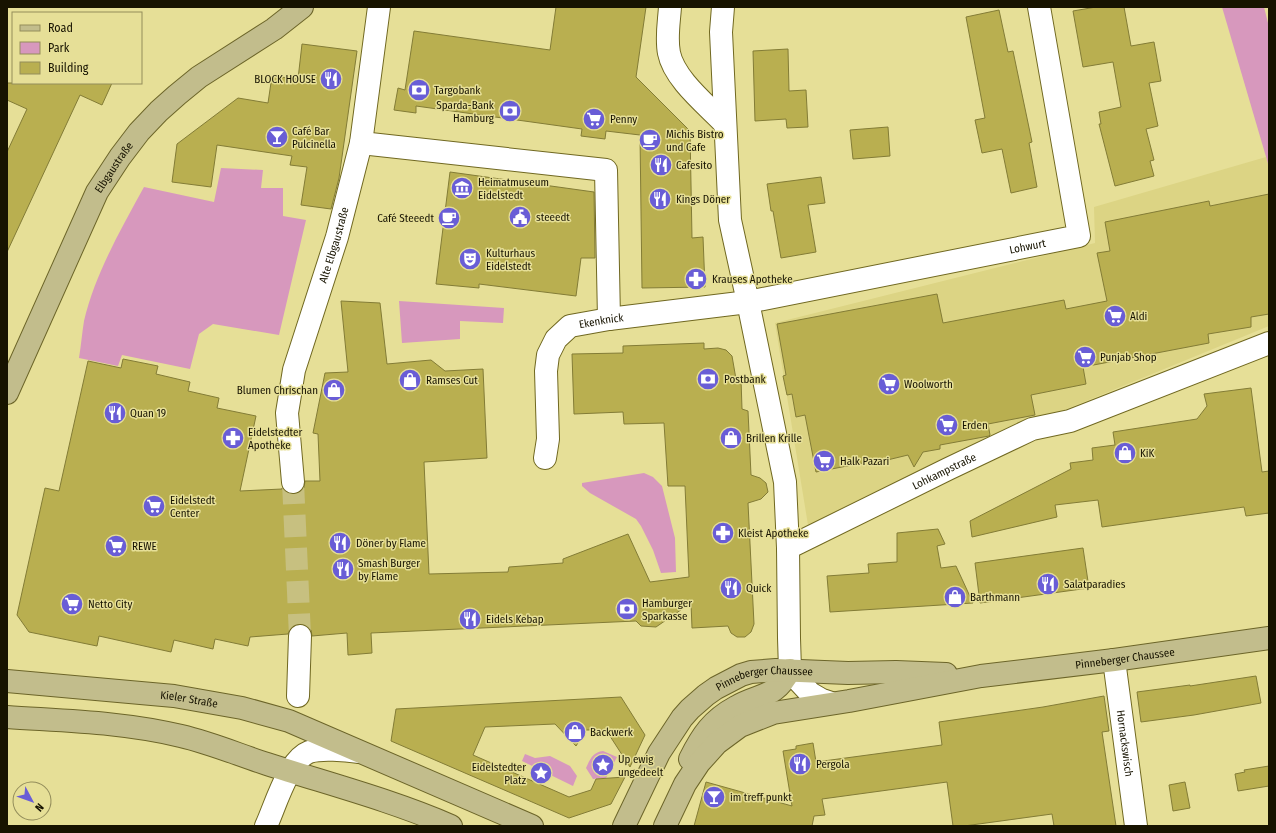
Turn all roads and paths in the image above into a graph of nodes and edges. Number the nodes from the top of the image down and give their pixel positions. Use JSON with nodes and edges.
{"nodes":[{"id":1,"x":302,"y":7,"type":"edge"},
{"id":2,"x":379,"y":7,"type":"edge"},
{"id":3,"x":670,"y":7,"type":"edge"},
{"id":4,"x":723,"y":7,"type":"edge"},
{"id":5,"x":1039,"y":7,"type":"edge"},
{"id":6,"x":724,"y":123,"type":"junction"},
{"id":7,"x":361,"y":143,"type":"junction"},
{"id":8,"x":748,"y":302,"type":"junction"},
{"id":9,"x":609,"y":319,"type":"junction"},
{"id":10,"x":1269,"y":343,"type":"edge"},
{"id":11,"x":7,"y":393,"type":"edge"},
{"id":12,"x":545,"y":458,"type":"dead end"},
{"id":13,"x":292,"y":482,"type":"tunnel mouth"},
{"id":14,"x":788,"y":548,"type":"junction"},
{"id":15,"x":300,"y":636,"type":"tunnel mouth"},
{"id":16,"x":1269,"y":638,"type":"edge"},
{"id":17,"x":1114,"y":660,"type":"junction"},
{"id":18,"x":790,"y":670,"type":"junction"},
{"id":19,"x":981,"y":676,"type":"junction"},
{"id":20,"x":7,"y":681,"type":"edge"},
{"id":21,"x":298,"y":696,"type":"dead end"},
{"id":22,"x":831,"y":703,"type":"junction"},
{"id":23,"x":7,"y":717,"type":"edge"},
{"id":24,"x":364,"y":753,"type":"junction"},
{"id":25,"x":290,"y":771,"type":"junction"},
{"id":26,"x":675,"y":804,"type":"junction"},
{"id":27,"x":266,"y":826,"type":"edge"},
{"id":28,"x":450,"y":826,"type":"edge"},
{"id":29,"x":532,"y":826,"type":"edge"},
{"id":30,"x":624,"y":826,"type":"edge"},
{"id":31,"x":665,"y":826,"type":"edge"},
{"id":32,"x":1136,"y":826,"type":"edge"}],
"edges":[{"from":1,"to":11,"type":"main road","name":"Elbgaustraße"},
{"from":2,"to":7,"type":"street","name":"Alte Elbgaustraße"},
{"from":3,"to":6,"type":"street"},
{"from":4,"to":6,"type":"street"},
{"from":5,"to":8,"type":"street","name":"Lohwurt"},
{"from":6,"to":8,"type":"street"},
{"from":7,"to":9,"type":"street"},
{"from":7,"to":13,"type":"street","name":"Alte Elbgaustraße"},
{"from":8,"to":9,"type":"street","name":"Ekenknick"},
{"from":8,"to":14,"type":"street"},
{"from":9,"to":12,"type":"street","name":"Ekenknick"},
{"from":10,"to":14,"type":"street","name":"Lohkampstraße"},
{"from":14,"to":18,"type":"street"},
{"from":15,"to":21,"type":"street"},
{"from":16,"to":17,"type":"main road","name":"Pinneberger Chaussee"},
{"from":17,"to":19,"type":"main road","name":"Pinneberger Chaussee"},
{"from":17,"to":32,"type":"street","name":"Hornackswisch"},
{"from":18,"to":19,"type":"main road","name":"Pinneberger Chaussee"},
{"from":18,"to":22,"type":"street"},
{"from":18,"to":26,"type":"main road"},
{"from":18,"to":30,"type":"main road","name":"Pinneberger Chaussee"},
{"from":19,"to":22,"type":"main road","name":"Pinneberger Chaussee"},
{"from":20,"to":24,"type":"main road","name":"Kieler Straße"},
{"from":22,"to":26,"type":"main road","name":"Pinneberger Chaussee"},
{"from":23,"to":25,"type":"main road"},
{"from":24,"to":25,"type":"street"},
{"from":24,"to":29,"type":"main road"},
{"from":25,"to":27,"type":"street"},
{"from":25,"to":28,"type":"main road"},
{"from":26,"to":31,"type":"main road","name":"Pinneberger Chaussee"}]}
